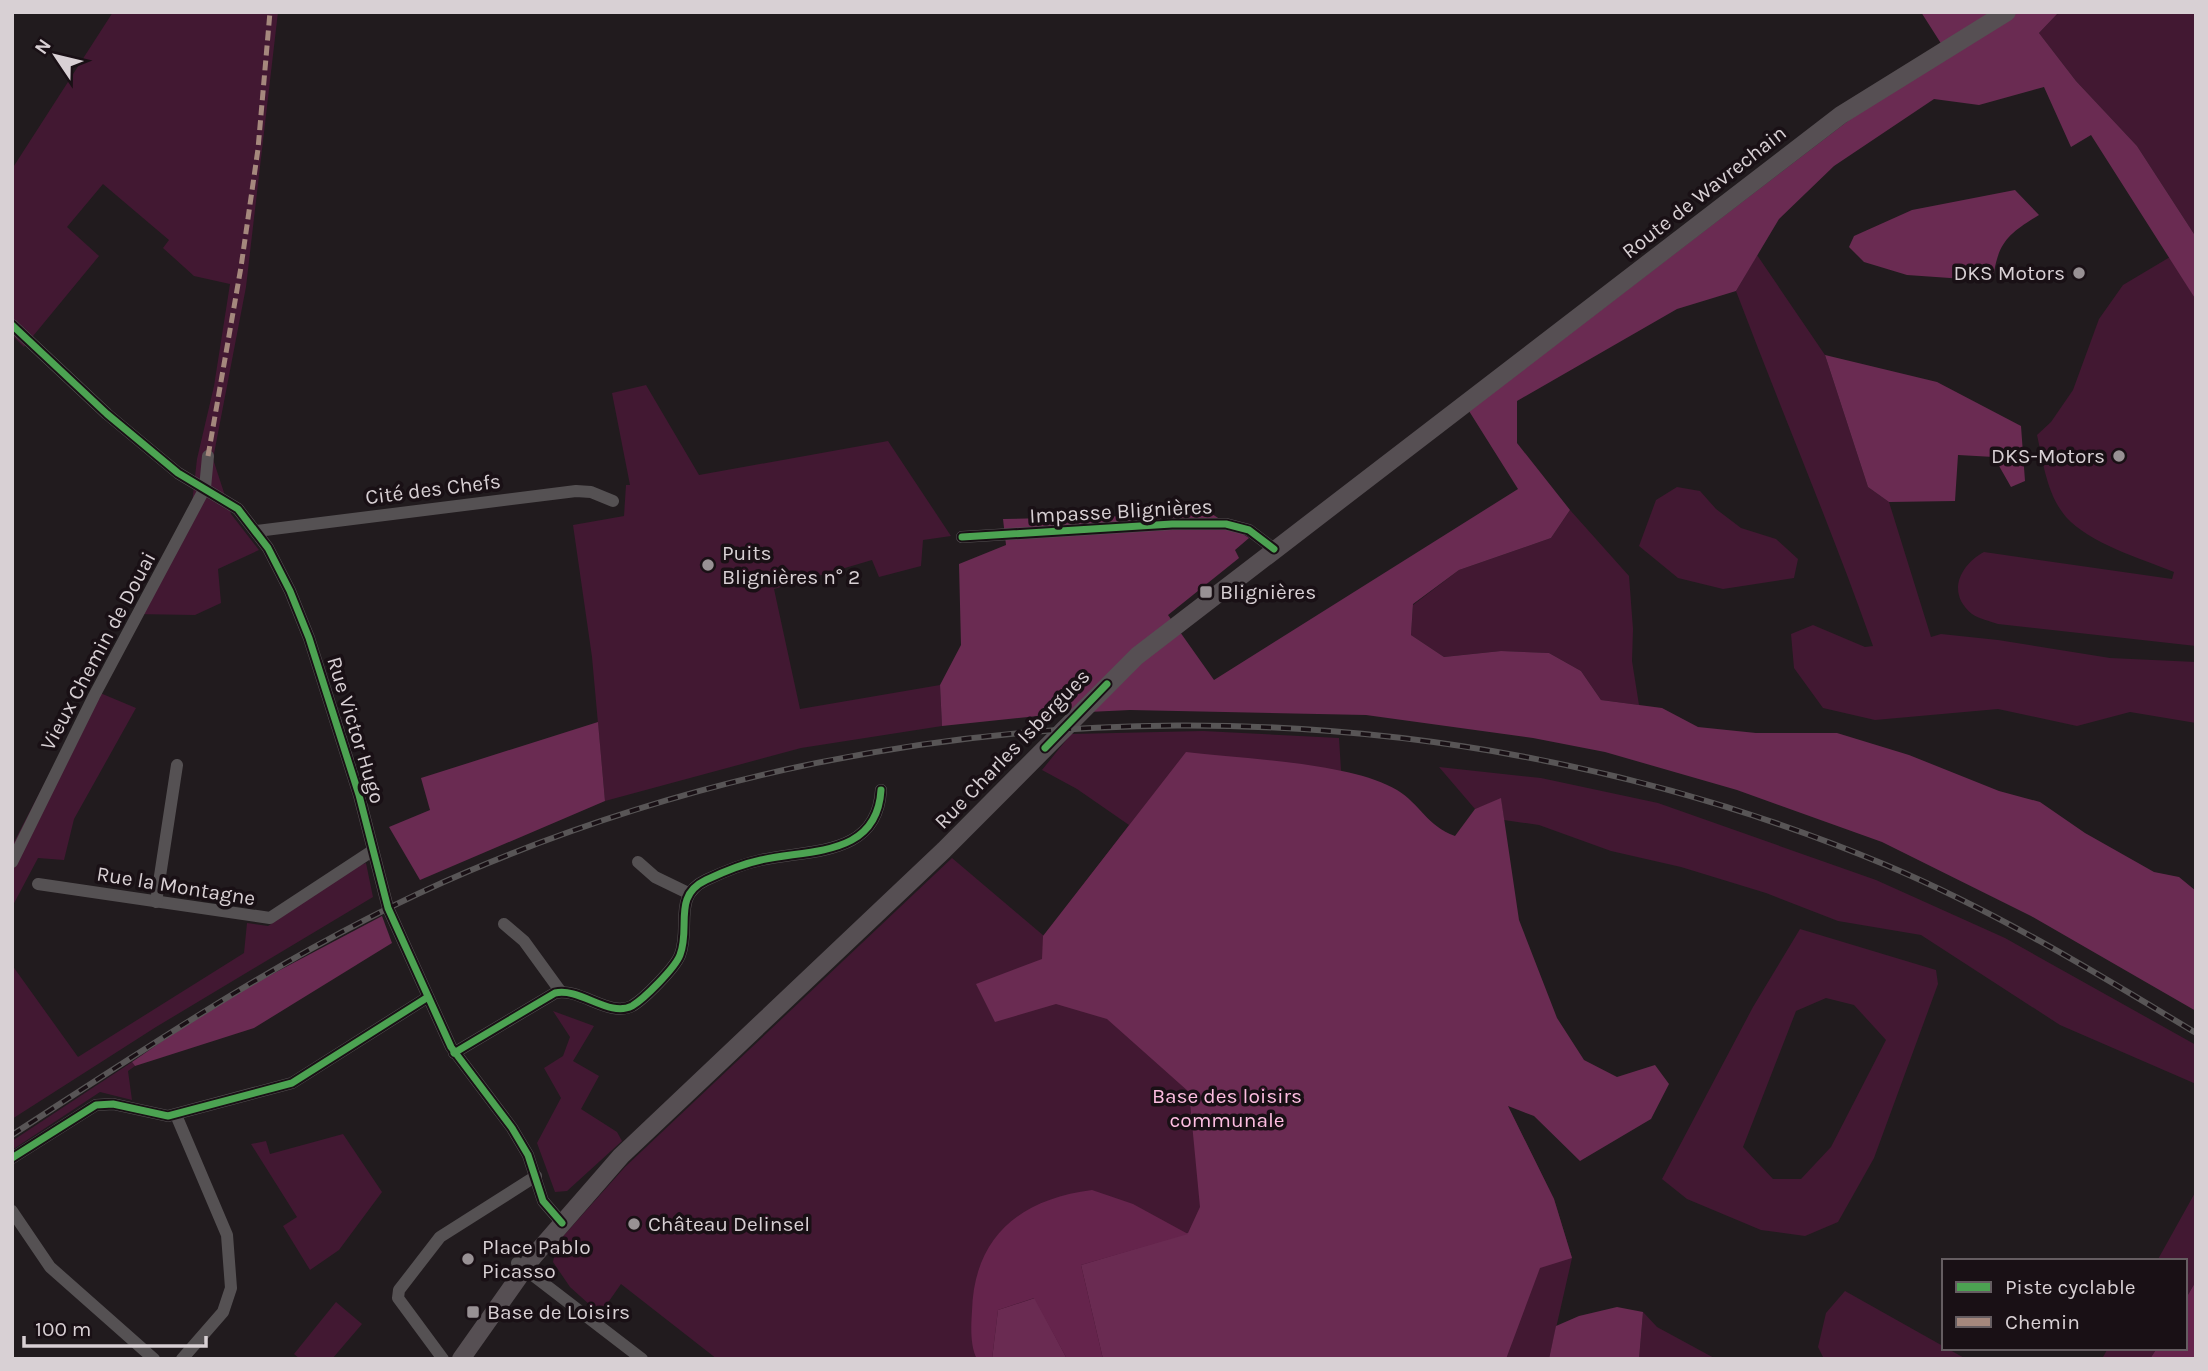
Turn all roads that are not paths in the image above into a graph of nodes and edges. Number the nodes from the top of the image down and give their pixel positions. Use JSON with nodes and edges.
{"nodes":[{"id":1,"x":2007,"y":12,"type":"edge"},
{"id":2,"x":2022,"y":12,"type":"edge"},
{"id":3,"x":1982,"y":29,"type":"junction"},
{"id":4,"x":12,"y":326,"type":"edge"},
{"id":5,"x":1462,"y":406,"type":"joint"},
{"id":6,"x":208,"y":456,"type":"dead end"},
{"id":7,"x":205,"y":488,"type":"junction"},
{"id":8,"x":613,"y":501,"type":"dead end"},
{"id":9,"x":257,"y":531,"type":"junction"},
{"id":10,"x":962,"y":537,"type":"dead end"},
{"id":11,"x":1274,"y":549,"type":"junction"},
{"id":12,"x":177,"y":765,"type":"dead end"},
{"id":13,"x":881,"y":790,"type":"dead end"},
{"id":14,"x":372,"y":851,"type":"junction"},
{"id":15,"x":12,"y":862,"type":"edge"},
{"id":16,"x":638,"y":862,"type":"dead end"},
{"id":17,"x":38,"y":884,"type":"dead end"},
{"id":18,"x":688,"y":893,"type":"junction"},
{"id":19,"x":156,"y":902,"type":"junction"},
{"id":20,"x":504,"y":924,"type":"dead end"},
{"id":21,"x":561,"y":992,"type":"junction"},
{"id":22,"x":428,"y":997,"type":"junction"},
{"id":23,"x":454,"y":1053,"type":"junction"},
{"id":24,"x":176,"y":1115,"type":"junction"},
{"id":25,"x":12,"y":1158,"type":"edge"},
{"id":26,"x":536,"y":1176,"type":"junction"},
{"id":27,"x":12,"y":1211,"type":"edge"},
{"id":28,"x":558,"y":1219,"type":"junction"},
{"id":29,"x":520,"y":1266,"type":"junction"},
{"id":30,"x":154,"y":1359,"type":"edge"},
{"id":31,"x":182,"y":1359,"type":"edge"},
{"id":32,"x":443,"y":1359,"type":"edge"},
{"id":33,"x":449,"y":1359,"type":"edge"},
{"id":34,"x":461,"y":1359,"type":"edge"},
{"id":35,"x":642,"y":1359,"type":"edge"}],
"edges":[{"from":1,"to":3,"type":"main road","name":"Route de Wavrechain"},
{"from":2,"to":3,"type":"main road","name":"Route de Wavrechain"},
{"from":3,"to":5,"type":"main road","name":"Route de Wavrechain"},
{"from":4,"to":7,"type":"street","name":"Rue Victor Hugo"},
{"from":5,"to":11,"type":"main road","name":"Rue Charles Isbergues"},
{"from":6,"to":7,"type":"street","name":"Vieux Chemin de Douai"},
{"from":7,"to":9,"type":"street","name":"Rue Victor Hugo"},
{"from":7,"to":15,"type":"street","name":"Vieux Chemin de Douai"},
{"from":8,"to":9,"type":"street","name":"Cité des Chefs"},
{"from":9,"to":14,"type":"street","name":"Rue Victor Hugo"},
{"from":10,"to":11,"type":"street","name":"Impasse Blignières"},
{"from":11,"to":28,"type":"main road","name":"Rue Charles Isbergues"},
{"from":12,"to":19,"type":"street"},
{"from":13,"to":18,"type":"street"},
{"from":14,"to":19,"type":"street","name":"Rue la Montagne"},
{"from":14,"to":22,"type":"street","name":"Rue Victor Hugo"},
{"from":16,"to":18,"type":"street"},
{"from":17,"to":19,"type":"street","name":"Rue la Montagne"},
{"from":18,"to":21,"type":"street"},
{"from":20,"to":21,"type":"street"},
{"from":21,"to":23,"type":"street"},
{"from":22,"to":23,"type":"street","name":"Rue Victor Hugo"},
{"from":22,"to":24,"type":"street"},
{"from":23,"to":26,"type":"street","name":"Rue Victor Hugo"},
{"from":24,"to":25,"type":"street"},
{"from":24,"to":31,"type":"street"},
{"from":26,"to":28,"type":"street","name":"Rue Victor Hugo"},
{"from":26,"to":32,"type":"street"},
{"from":27,"to":30,"type":"street"},
{"from":28,"to":29,"type":"main road","name":"Rue Charles Isbergues"},
{"from":29,"to":33,"type":"main road","name":"Rue Charles Isbergues"},
{"from":29,"to":34,"type":"main road","name":"Rue Charles Isbergues"},
{"from":29,"to":35,"type":"street"}]}
